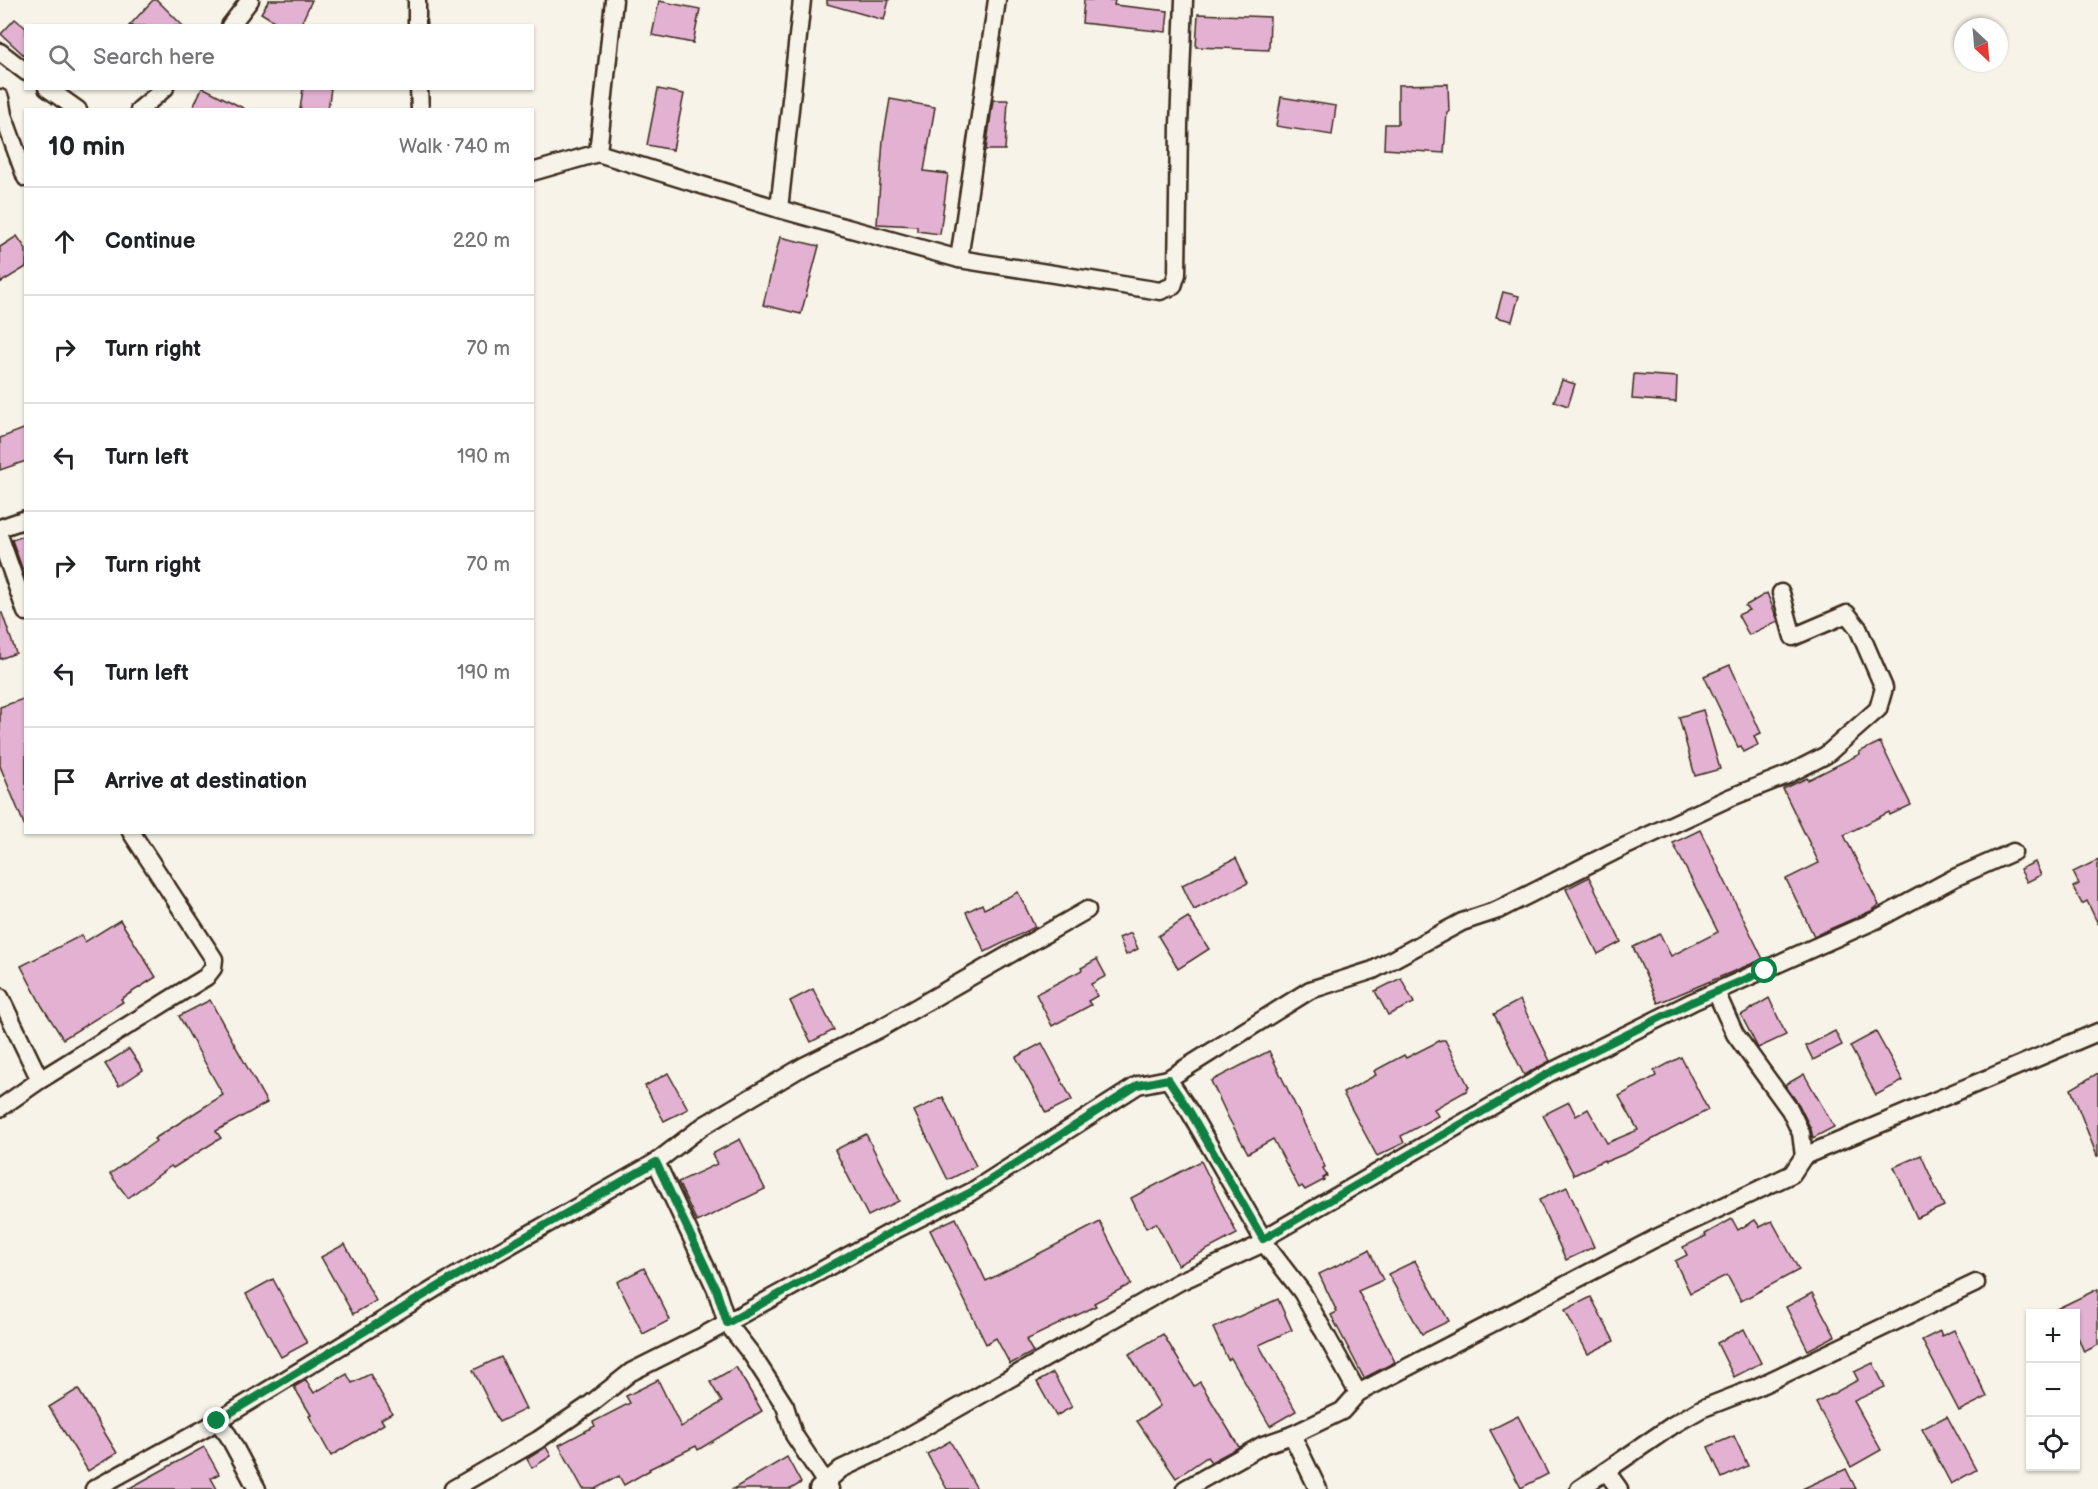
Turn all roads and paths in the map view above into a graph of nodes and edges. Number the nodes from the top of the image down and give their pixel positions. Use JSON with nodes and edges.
{"nodes":[{"id":1,"x":250,"y":0,"type":"edge"},
{"id":2,"x":417,"y":0,"type":"edge"},
{"id":3,"x":614,"y":0,"type":"edge"},
{"id":4,"x":802,"y":0,"type":"edge"},
{"id":5,"x":997,"y":0,"type":"edge"},
{"id":6,"x":1184,"y":0,"type":"edge"},
{"id":7,"x":232,"y":24,"type":"edge"},
{"id":8,"x":417,"y":24,"type":"edge"},
{"id":9,"x":0,"y":52,"type":"edge"},
{"id":10,"x":24,"y":70,"type":"edge"},
{"id":11,"x":50,"y":90,"type":"edge"},
{"id":12,"x":163,"y":90,"type":"edge"},
{"id":13,"x":419,"y":90,"type":"edge"},
{"id":14,"x":0,"y":98,"type":"edge"},
{"id":15,"x":75,"y":108,"type":"edge"},
{"id":16,"x":141,"y":108,"type":"edge"},
{"id":17,"x":420,"y":108,"type":"edge"},
{"id":18,"x":598,"y":153,"type":"junction"},
{"id":19,"x":534,"y":171,"type":"edge"},
{"id":20,"x":24,"y":173,"type":"edge"},
{"id":21,"x":779,"y":209,"type":"junction"},
{"id":22,"x":959,"y":259,"type":"junction"},
{"id":23,"x":24,"y":520,"type":"edge"},
{"id":24,"x":0,"y":528,"type":"edge"},
{"id":25,"x":0,"y":538,"type":"edge"},
{"id":26,"x":1781,"y":593,"type":"dead end"},
{"id":27,"x":24,"y":606,"type":"edge"},
{"id":28,"x":132,"y":834,"type":"edge"},
{"id":29,"x":2013,"y":852,"type":"dead end"},
{"id":30,"x":1087,"y":910,"type":"dead end"},
{"id":31,"x":1716,"y":992,"type":"junction"},
{"id":32,"x":0,"y":997,"type":"edge"},
{"id":33,"x":2098,"y":1032,"type":"edge"},
{"id":34,"x":1168,"y":1079,"type":"junction"},
{"id":35,"x":40,"y":1080,"type":"junction"},
{"id":36,"x":0,"y":1108,"type":"edge"},
{"id":37,"x":1803,"y":1156,"type":"junction"},
{"id":38,"x":656,"y":1162,"type":"junction"},
{"id":39,"x":1263,"y":1241,"type":"junction"},
{"id":40,"x":1976,"y":1283,"type":"dead end"},
{"id":41,"x":727,"y":1323,"type":"junction"},
{"id":42,"x":1359,"y":1393,"type":"junction"},
{"id":43,"x":217,"y":1421,"type":"junction"},
{"id":44,"x":1292,"y":1436,"type":"junction"},
{"id":45,"x":1606,"y":1471,"type":"junction"},
{"id":46,"x":825,"y":1487,"type":"edge"},
{"id":47,"x":94,"y":1489,"type":"edge"},
{"id":48,"x":258,"y":1489,"type":"edge"},
{"id":49,"x":453,"y":1489,"type":"edge"},
{"id":50,"x":1185,"y":1489,"type":"edge"},
{"id":51,"x":1318,"y":1489,"type":"edge"},
{"id":52,"x":1579,"y":1489,"type":"edge"},
{"id":53,"x":1619,"y":1489,"type":"edge"}],
"edges":[{"from":1,"to":7,"type":"street"},
{"from":2,"to":8,"type":"street"},
{"from":3,"to":18,"type":"street"},
{"from":4,"to":21,"type":"street"},
{"from":5,"to":22,"type":"street"},
{"from":6,"to":22,"type":"street"},
{"from":9,"to":10,"type":"street"},
{"from":11,"to":15,"type":"street"},
{"from":12,"to":16,"type":"street"},
{"from":13,"to":17,"type":"street"},
{"from":14,"to":20,"type":"street"},
{"from":18,"to":19,"type":"street"},
{"from":18,"to":21,"type":"street"},
{"from":21,"to":22,"type":"street"},
{"from":23,"to":24,"type":"street"},
{"from":25,"to":27,"type":"street"},
{"from":26,"to":34,"type":"street"},
{"from":28,"to":35,"type":"street"},
{"from":29,"to":31,"type":"street"},
{"from":30,"to":38,"type":"street"},
{"from":31,"to":37,"type":"street"},
{"from":31,"to":39,"type":"street"},
{"from":32,"to":35,"type":"street"},
{"from":33,"to":37,"type":"street"},
{"from":34,"to":39,"type":"street"},
{"from":34,"to":41,"type":"street"},
{"from":35,"to":36,"type":"street"},
{"from":37,"to":42,"type":"street"},
{"from":38,"to":41,"type":"street"},
{"from":38,"to":43,"type":"street"},
{"from":39,"to":42,"type":"street"},
{"from":39,"to":46,"type":"street"},
{"from":40,"to":45,"type":"street"},
{"from":41,"to":46,"type":"street"},
{"from":41,"to":49,"type":"street"},
{"from":42,"to":44,"type":"street"},
{"from":43,"to":47,"type":"street"},
{"from":43,"to":48,"type":"street"},
{"from":44,"to":50,"type":"street"},
{"from":44,"to":51,"type":"street"},
{"from":45,"to":52,"type":"street"},
{"from":45,"to":53,"type":"street"}]}
